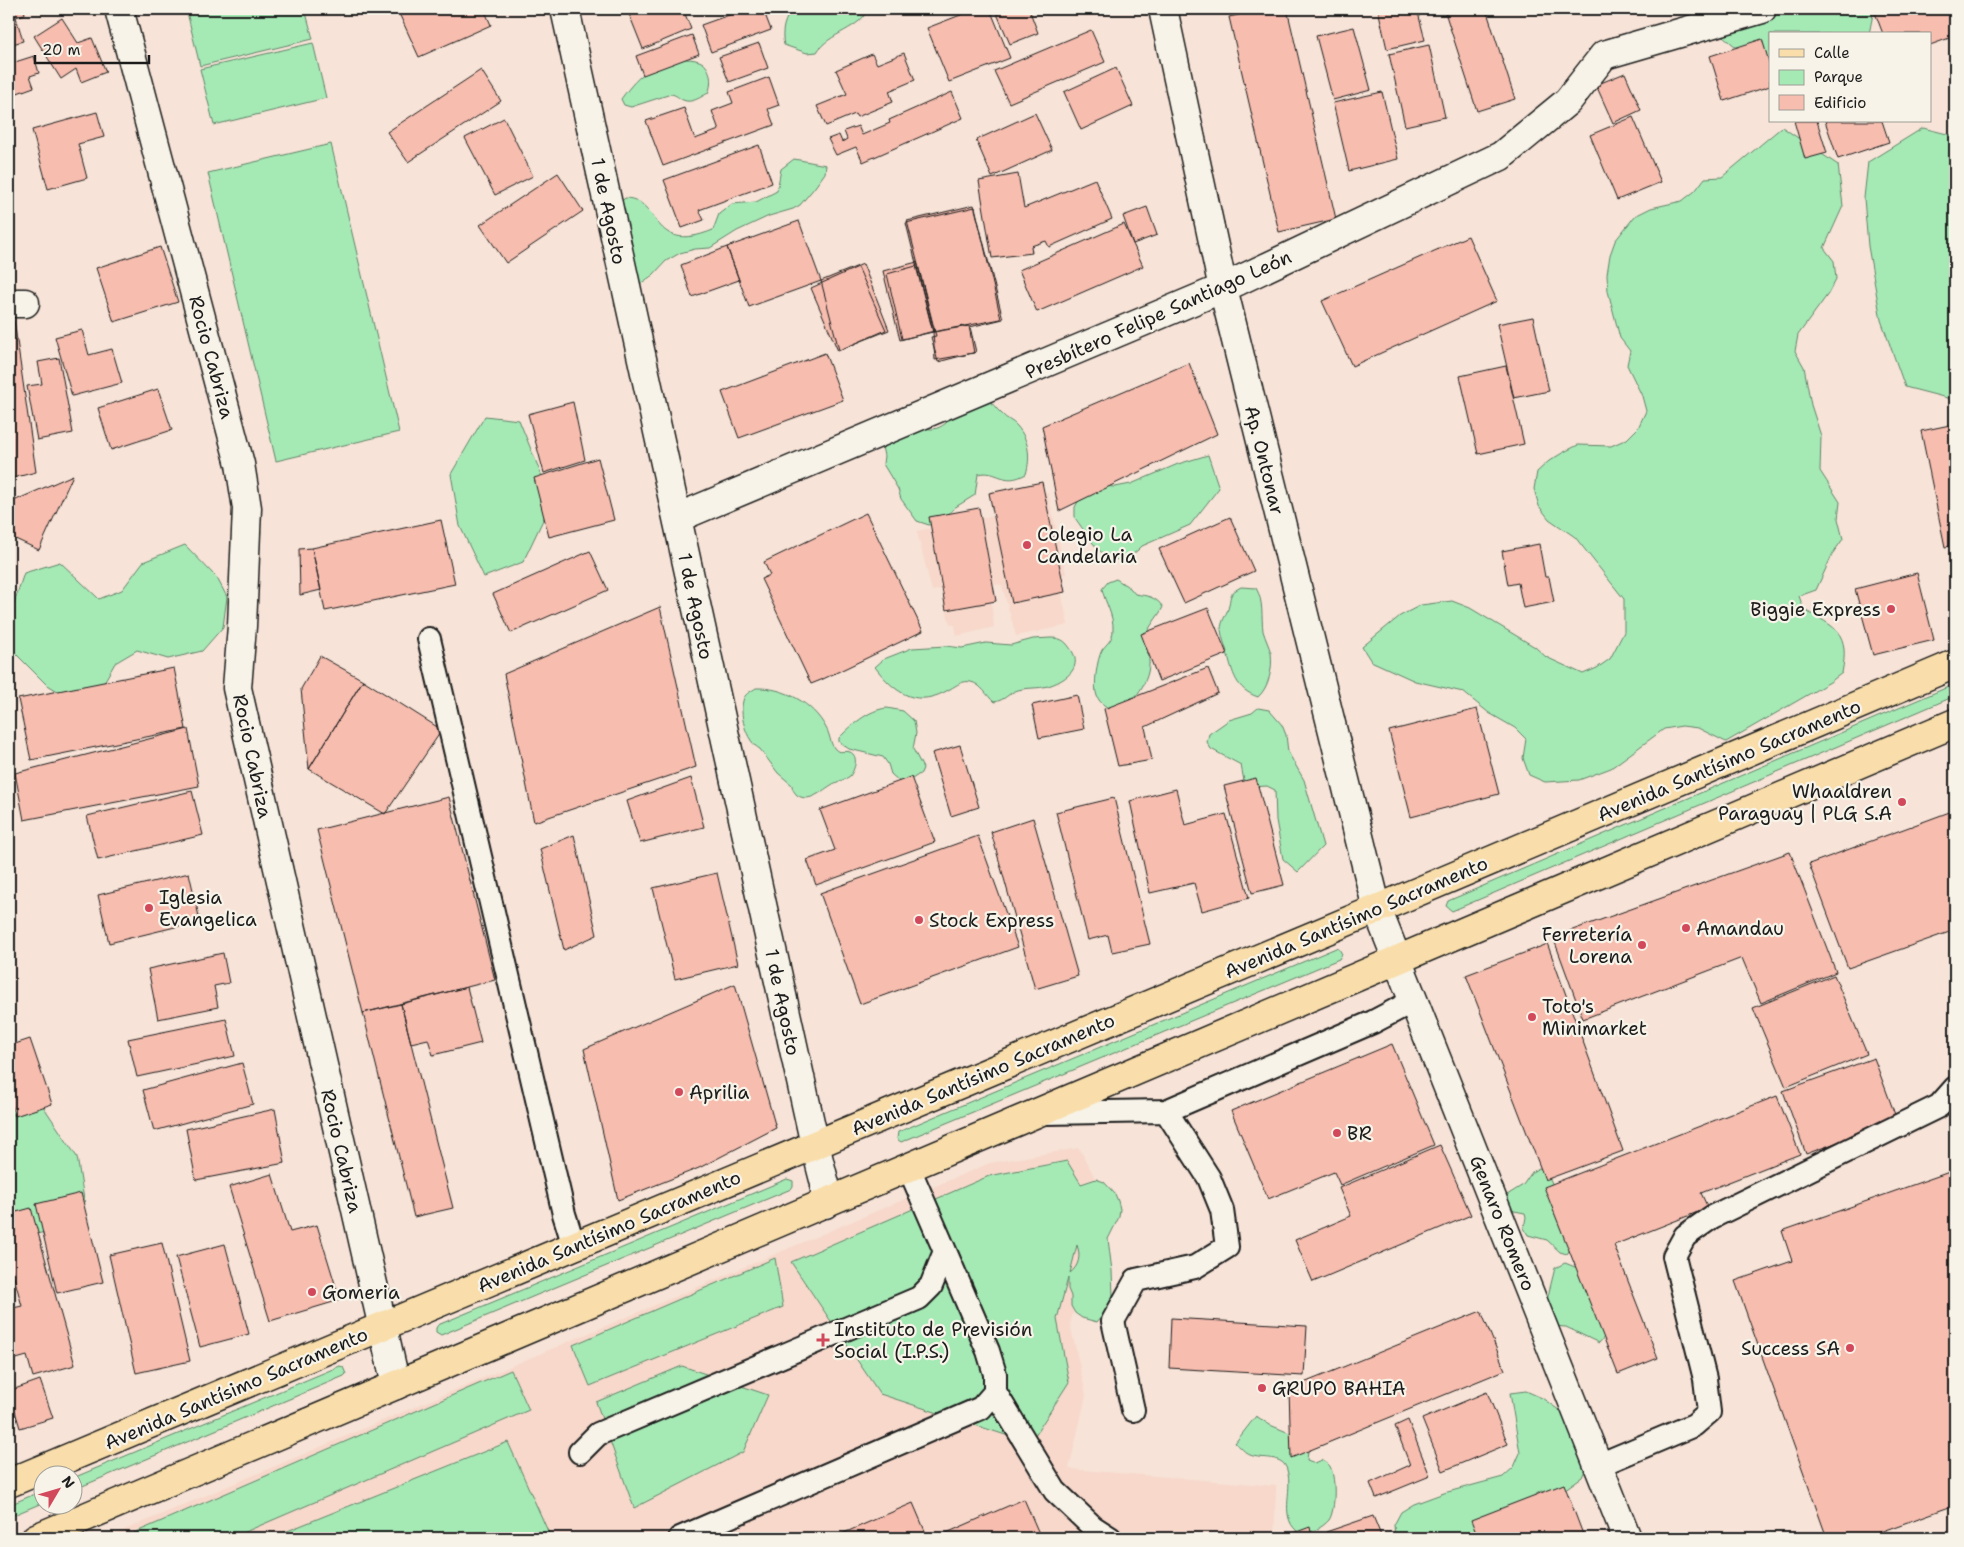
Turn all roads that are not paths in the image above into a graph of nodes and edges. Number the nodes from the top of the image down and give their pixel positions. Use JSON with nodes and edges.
{"nodes":[{"id":1,"x":119,"y":9,"type":"edge"},
{"id":2,"x":565,"y":9,"type":"edge"},
{"id":3,"x":1163,"y":9,"type":"edge"},
{"id":4,"x":1762,"y":9,"type":"edge"},
{"id":5,"x":1223,"y":288,"type":"junction"},
{"id":6,"x":677,"y":518,"type":"junction"},
{"id":7,"x":429,"y":639,"type":"dead end"},
{"id":8,"x":1955,"y":664,"type":"edge"},
{"id":9,"x":1955,"y":723,"type":"edge"},
{"id":10,"x":1377,"y":909,"type":"junction"},
{"id":11,"x":1399,"y":960,"type":"junction"},
{"id":12,"x":1415,"y":1000,"type":"junction"},
{"id":13,"x":1955,"y":1088,"type":"edge"},
{"id":14,"x":1166,"y":1111,"type":"junction"},
{"id":15,"x":1038,"y":1113,"type":"junction"},
{"id":16,"x":815,"y":1145,"type":"junction"},
{"id":17,"x":909,"y":1168,"type":"junction"},
{"id":18,"x":825,"y":1204,"type":"junction"},
{"id":19,"x":574,"y":1246,"type":"junction"},
{"id":20,"x":945,"y":1251,"type":"junction"},
{"id":21,"x":382,"y":1326,"type":"junction"},
{"id":22,"x":396,"y":1386,"type":"junction"},
{"id":23,"x":995,"y":1392,"type":"junction"},
{"id":24,"x":1133,"y":1410,"type":"dead end"},
{"id":25,"x":580,"y":1452,"type":"dead end"},
{"id":26,"x":1599,"y":1465,"type":"junction"},
{"id":27,"x":9,"y":1482,"type":"edge"},
{"id":28,"x":36,"y":1538,"type":"edge"},
{"id":29,"x":680,"y":1538,"type":"edge"},
{"id":30,"x":1110,"y":1538,"type":"edge"},
{"id":31,"x":1627,"y":1538,"type":"edge"}],
"edges":[{"from":1,"to":21,"type":"street","name":"Rocio Cabriza"},
{"from":2,"to":6,"type":"street","name":"1 de Agosto"},
{"from":3,"to":5,"type":"street","name":"Ap. Ontonar"},
{"from":4,"to":5,"type":"street","name":"Presbítero Felipe Santiago León"},
{"from":5,"to":6,"type":"street","name":"Presbítero Felipe Santiago León"},
{"from":5,"to":10,"type":"street","name":"Ap. Ontonar"},
{"from":6,"to":16,"type":"street","name":"1 de Agosto"},
{"from":7,"to":19,"type":"lane"},
{"from":8,"to":10,"type":"main road","name":"Avenida Santísimo Sacramento"},
{"from":9,"to":11,"type":"main road"},
{"from":10,"to":11,"type":"street","name":"Genaro Romero"},
{"from":10,"to":16,"type":"main road","name":"Avenida Santísimo Sacramento"},
{"from":11,"to":12,"type":"street","name":"Genaro Romero"},
{"from":11,"to":15,"type":"main road"},
{"from":12,"to":14,"type":"lane"},
{"from":12,"to":26,"type":"street","name":"Genaro Romero"},
{"from":13,"to":26,"type":"lane"},
{"from":14,"to":15,"type":"lane"},
{"from":14,"to":24,"type":"lane"},
{"from":15,"to":17,"type":"main road"},
{"from":16,"to":18,"type":"street","name":"1 de Agosto"},
{"from":16,"to":19,"type":"main road","name":"Avenida Santísimo Sacramento"},
{"from":17,"to":18,"type":"main road"},
{"from":17,"to":20,"type":"lane"},
{"from":18,"to":22,"type":"main road"},
{"from":19,"to":21,"type":"main road","name":"Avenida Santísimo Sacramento"},
{"from":20,"to":23,"type":"lane"},
{"from":20,"to":25,"type":"lane"},
{"from":21,"to":22,"type":"street","name":"Rocio Cabriza"},
{"from":21,"to":27,"type":"main road","name":"Avenida Santísimo Sacramento"},
{"from":22,"to":28,"type":"main road"},
{"from":23,"to":29,"type":"lane"},
{"from":23,"to":30,"type":"lane"},
{"from":26,"to":31,"type":"street","name":"Genaro Romero"}]}
